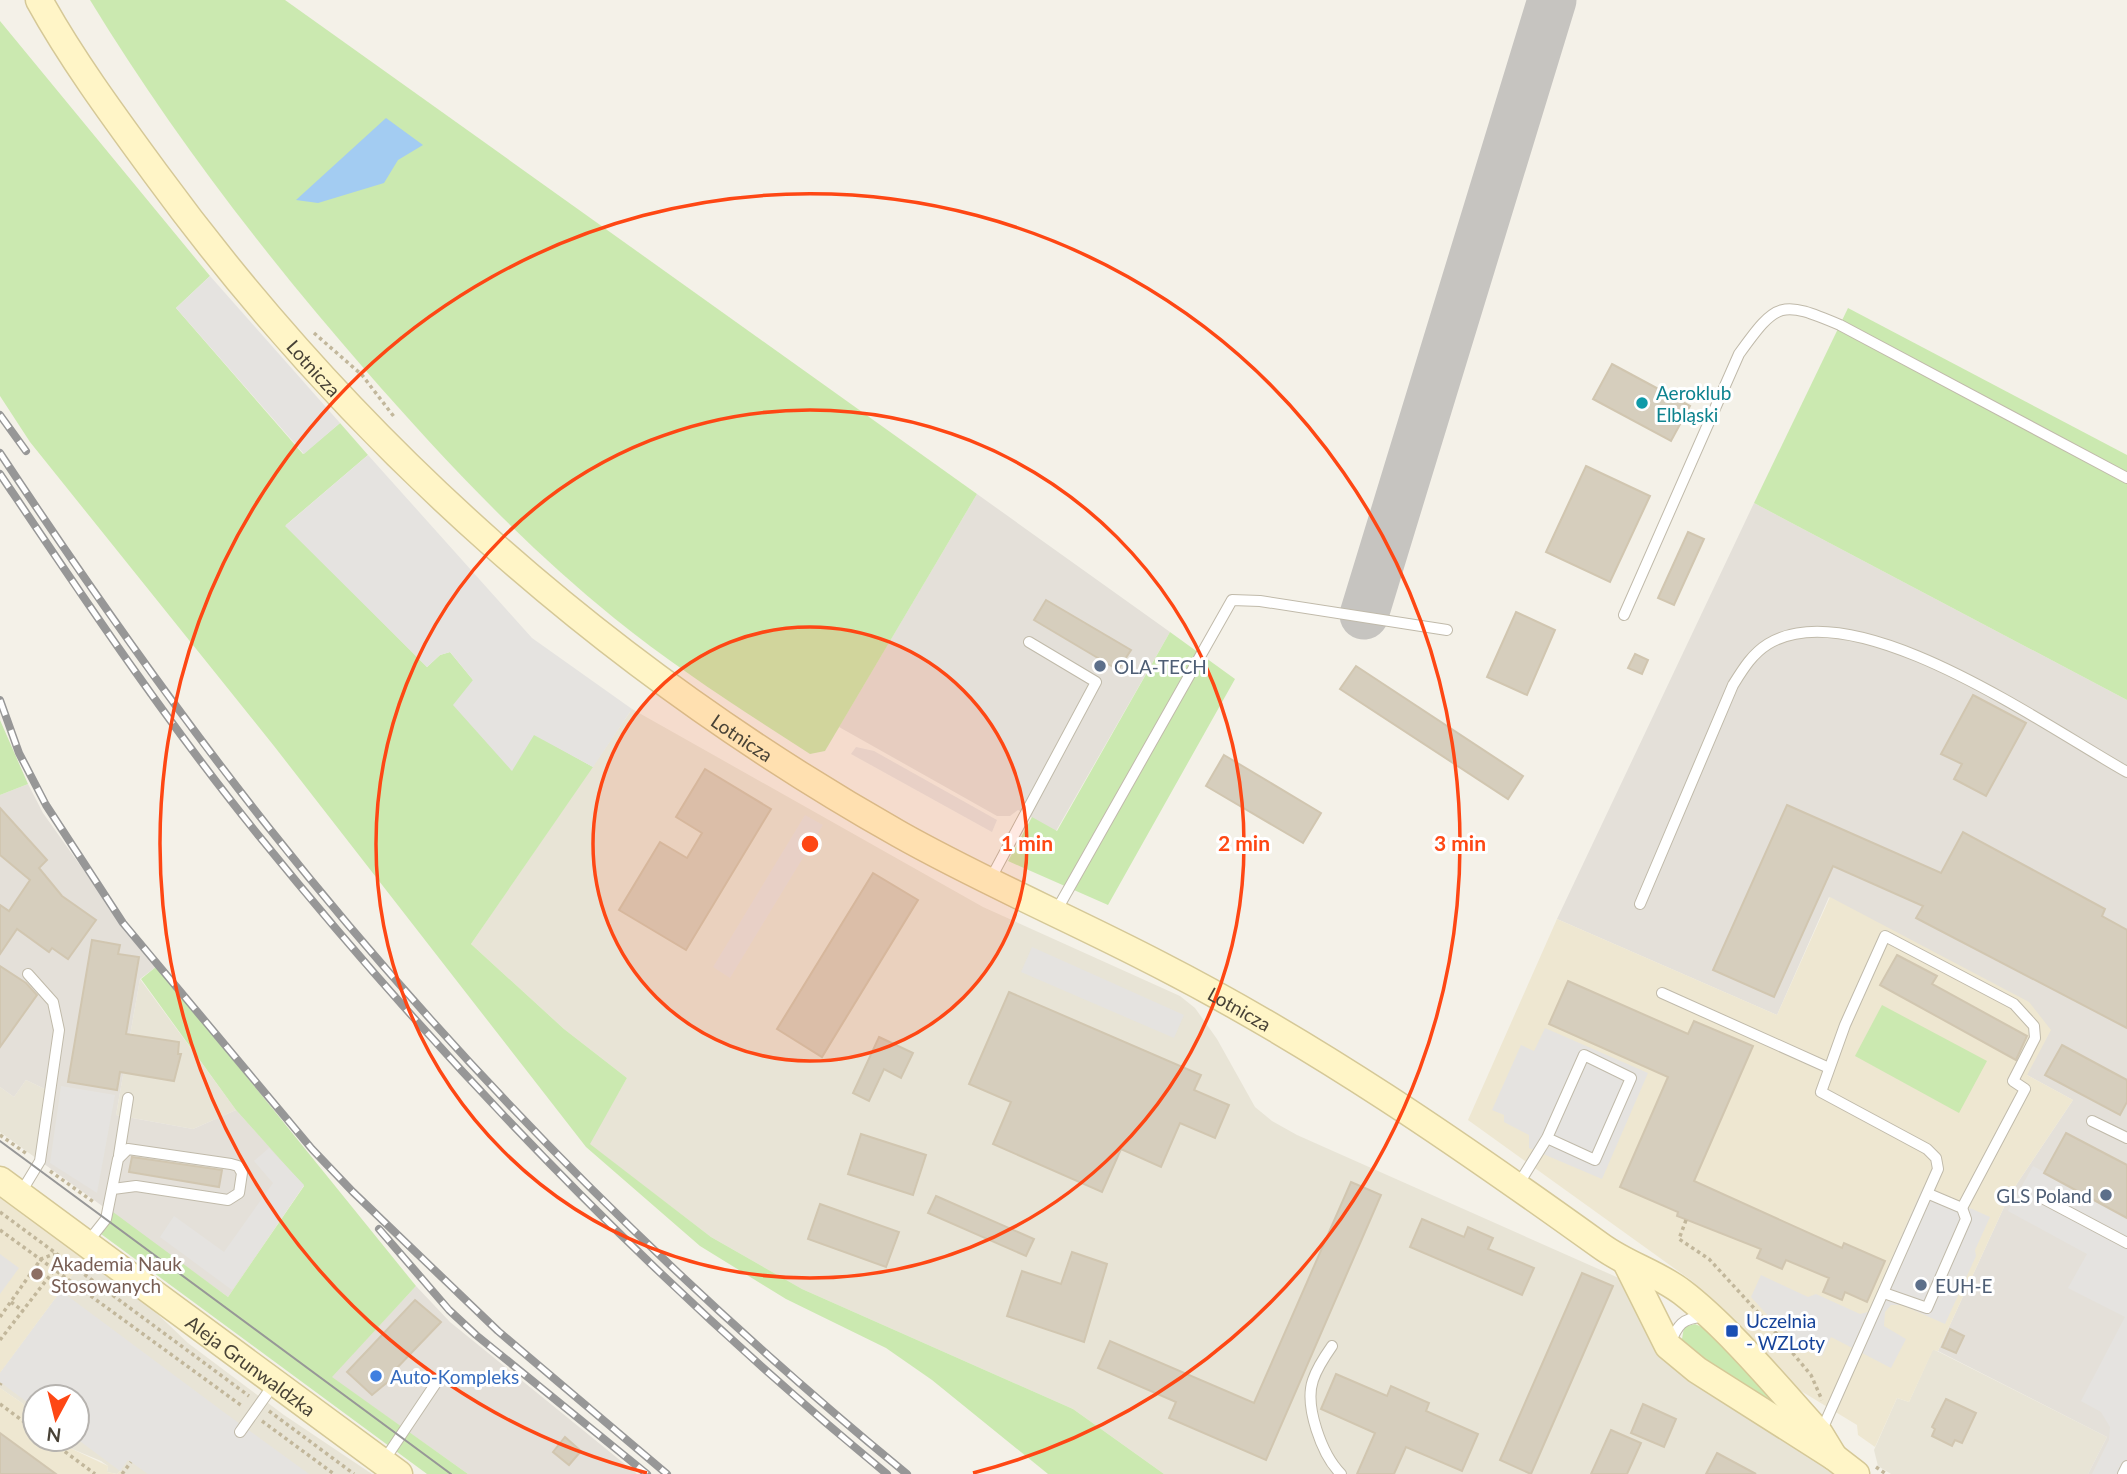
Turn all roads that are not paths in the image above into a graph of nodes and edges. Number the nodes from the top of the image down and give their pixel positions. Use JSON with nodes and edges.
{"nodes":[{"id":1,"x":39,"y":0,"type":"edge"},
{"id":2,"x":2127,"y":478,"type":"edge"},
{"id":3,"x":1624,"y":615,"type":"dead end"},
{"id":4,"x":1447,"y":630,"type":"dead end"},
{"id":5,"x":1029,"y":642,"type":"dead end"},
{"id":6,"x":2127,"y":772,"type":"edge"},
{"id":7,"x":989,"y":881,"type":"junction"},
{"id":8,"x":1640,"y":904,"type":"dead end"},
{"id":9,"x":1055,"y":913,"type":"junction"},
{"id":10,"x":28,"y":974,"type":"dead end"},
{"id":11,"x":1662,"y":993,"type":"dead end"},
{"id":12,"x":1829,"y":1069,"type":"junction"},
{"id":13,"x":128,"y":1098,"type":"dead end"},
{"id":14,"x":2092,"y":1121,"type":"dead end"},
{"id":15,"x":2127,"y":1138,"type":"edge"},
{"id":16,"x":1547,"y":1139,"type":"junction"},
{"id":17,"x":118,"y":1159,"type":"junction"},
{"id":18,"x":1518,"y":1185,"type":"junction"},
{"id":19,"x":10,"y":1187,"type":"edge"},
{"id":20,"x":113,"y":1189,"type":"junction"},
{"id":21,"x":1929,"y":1194,"type":"junction"},
{"id":22,"x":2044,"y":1199,"type":"dead end"},
{"id":23,"x":1962,"y":1208,"type":"junction"},
{"id":24,"x":87,"y":1243,"type":"junction"},
{"id":25,"x":2127,"y":1243,"type":"edge"},
{"id":26,"x":1626,"y":1262,"type":"junction"},
{"id":27,"x":1884,"y":1293,"type":"junction"},
{"id":28,"x":1707,"y":1316,"type":"junction"},
{"id":29,"x":1332,"y":1346,"type":"dead end"},
{"id":30,"x":1668,"y":1346,"type":"junction"},
{"id":31,"x":438,"y":1380,"type":"dead end"},
{"id":32,"x":275,"y":1383,"type":"junction"},
{"id":33,"x":1825,"y":1426,"type":"junction"},
{"id":34,"x":240,"y":1432,"type":"dead end"},
{"id":35,"x":1834,"y":1457,"type":"junction"},
{"id":36,"x":2127,"y":1466,"type":"edge"},
{"id":37,"x":391,"y":1468,"type":"edge"},
{"id":38,"x":1865,"y":1470,"type":"edge"},
{"id":39,"x":1340,"y":1474,"type":"edge"},
{"id":40,"x":2123,"y":1474,"type":"edge"}],
"edges":[{"from":1,"to":7,"type":"street","name":"Lotnicza"},
{"from":2,"to":3,"type":"lane"},
{"from":4,"to":9,"type":"lane"},
{"from":5,"to":7,"type":"lane"},
{"from":6,"to":8,"type":"lane"},
{"from":7,"to":9,"type":"street","name":"Lotnicza"},
{"from":9,"to":18,"type":"street","name":"Lotnicza"},
{"from":10,"to":19,"type":"lane"},
{"from":11,"to":12,"type":"lane"},
{"from":12,"to":21,"type":"lane"},
{"from":12,"to":23,"type":"lane"},
{"from":13,"to":17,"type":"lane"},
{"from":14,"to":15,"type":"lane"},
{"from":16,"to":16,"type":"lane"},
{"from":16,"to":18,"type":"lane"},
{"from":17,"to":20,"type":"lane"},
{"from":17,"to":20,"type":"lane"},
{"from":18,"to":26,"type":"street","name":"Lotnicza"},
{"from":19,"to":24,"type":"street","name":"Aleja Grunwaldzka"},
{"from":20,"to":24,"type":"lane"},
{"from":21,"to":23,"type":"lane"},
{"from":21,"to":27,"type":"lane"},
{"from":22,"to":25,"type":"lane"},
{"from":23,"to":27,"type":"lane"},
{"from":24,"to":32,"type":"street","name":"Aleja Grunwaldzka"},
{"from":26,"to":28,"type":"street","name":"Lotnicza"},
{"from":26,"to":30,"type":"street","name":"Lotnicza"},
{"from":27,"to":33,"type":"lane"},
{"from":28,"to":30,"type":"lane"},
{"from":28,"to":33,"type":"street","name":"Lotnicza"},
{"from":29,"to":39,"type":"lane"},
{"from":30,"to":35,"type":"street"},
{"from":31,"to":37,"type":"lane"},
{"from":32,"to":34,"type":"lane"},
{"from":32,"to":37,"type":"street","name":"Aleja Grunwaldzka"},
{"from":33,"to":35,"type":"street","name":"Lotnicza"},
{"from":35,"to":38,"type":"street"},
{"from":36,"to":40,"type":"lane"}]}
